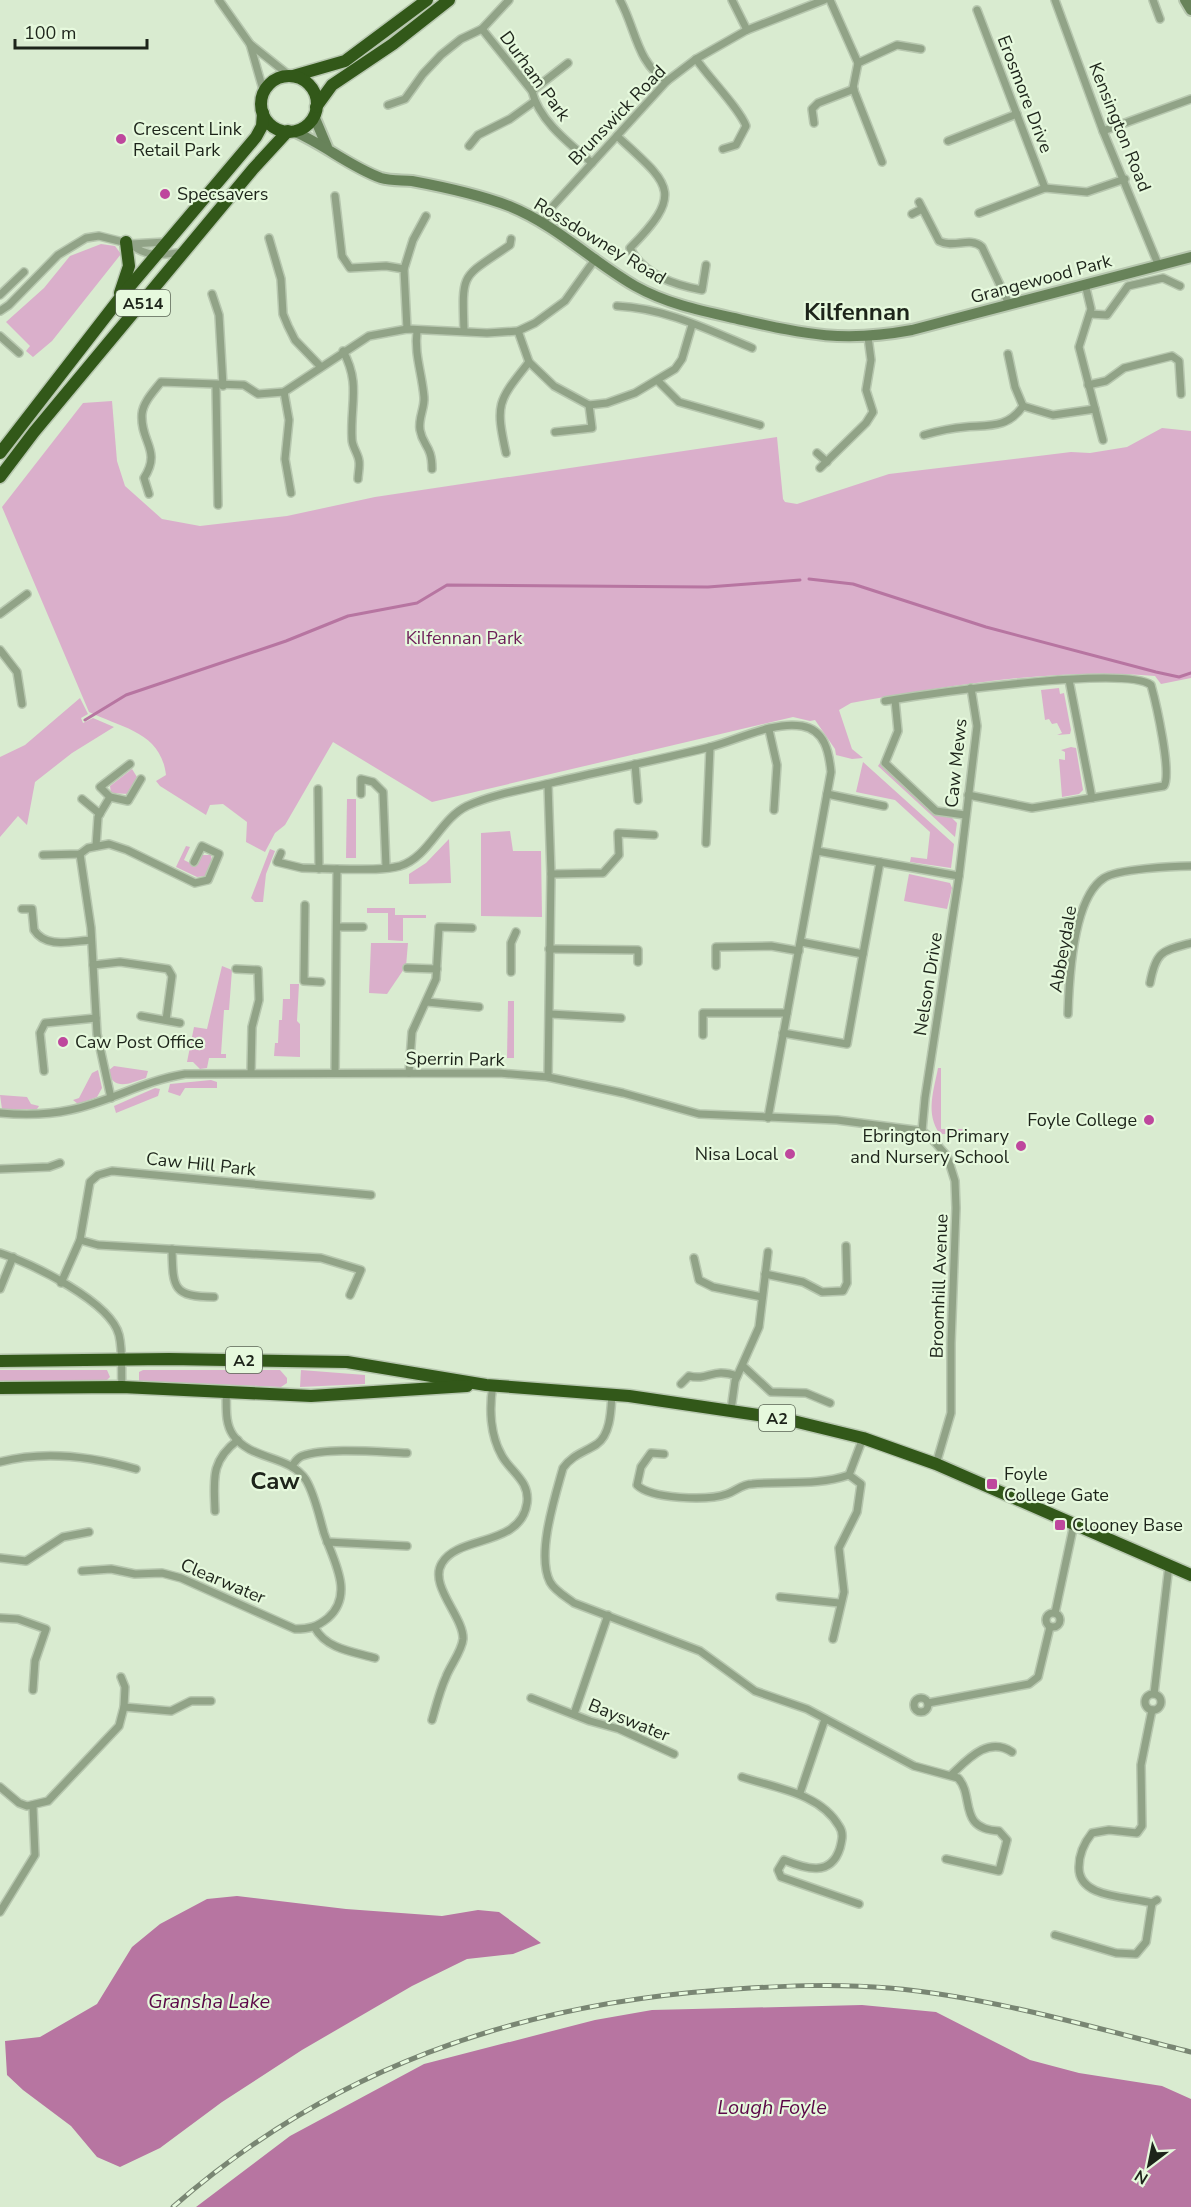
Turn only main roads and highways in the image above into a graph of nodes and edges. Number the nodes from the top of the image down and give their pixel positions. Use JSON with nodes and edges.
{"nodes":[{"id":1,"x":427,"y":0,"type":"edge"},
{"id":2,"x":449,"y":0,"type":"edge"},
{"id":3,"x":291,"y":76,"type":"junction"},
{"id":4,"x":315,"y":112,"type":"junction"},
{"id":5,"x":263,"y":113,"type":"junction"},
{"id":6,"x":290,"y":131,"type":"junction"},
{"id":7,"x":129,"y":243,"type":"road end"},
{"id":8,"x":120,"y":298,"type":"junction"},
{"id":9,"x":0,"y":453,"type":"edge"},
{"id":10,"x":0,"y":477,"type":"edge"},
{"id":11,"x":0,"y":1361,"type":"edge"},
{"id":12,"x":489,"y":1385,"type":"junction"},
{"id":13,"x":0,"y":1388,"type":"edge"},
{"id":14,"x":1191,"y":1575,"type":"edge"}],
"edges":[{"from":1,"to":3,"type":"highway"},
{"from":2,"to":4,"type":"highway","number":"A514"},
{"from":3,"to":4,"type":"highway"},
{"from":3,"to":5,"type":"highway","number":"A514"},
{"from":4,"to":6,"type":"highway","number":"A514"},
{"from":5,"to":6,"type":"highway"},
{"from":5,"to":8,"type":"highway","number":"A514"},
{"from":6,"to":10,"type":"highway","number":"A514"},
{"from":7,"to":8,"type":"highway"},
{"from":8,"to":9,"type":"highway","number":"A514"},
{"from":11,"to":12,"type":"highway","number":"A2"},
{"from":12,"to":13,"type":"highway","number":"A2"},
{"from":12,"to":14,"type":"highway","number":"A2"}]}
